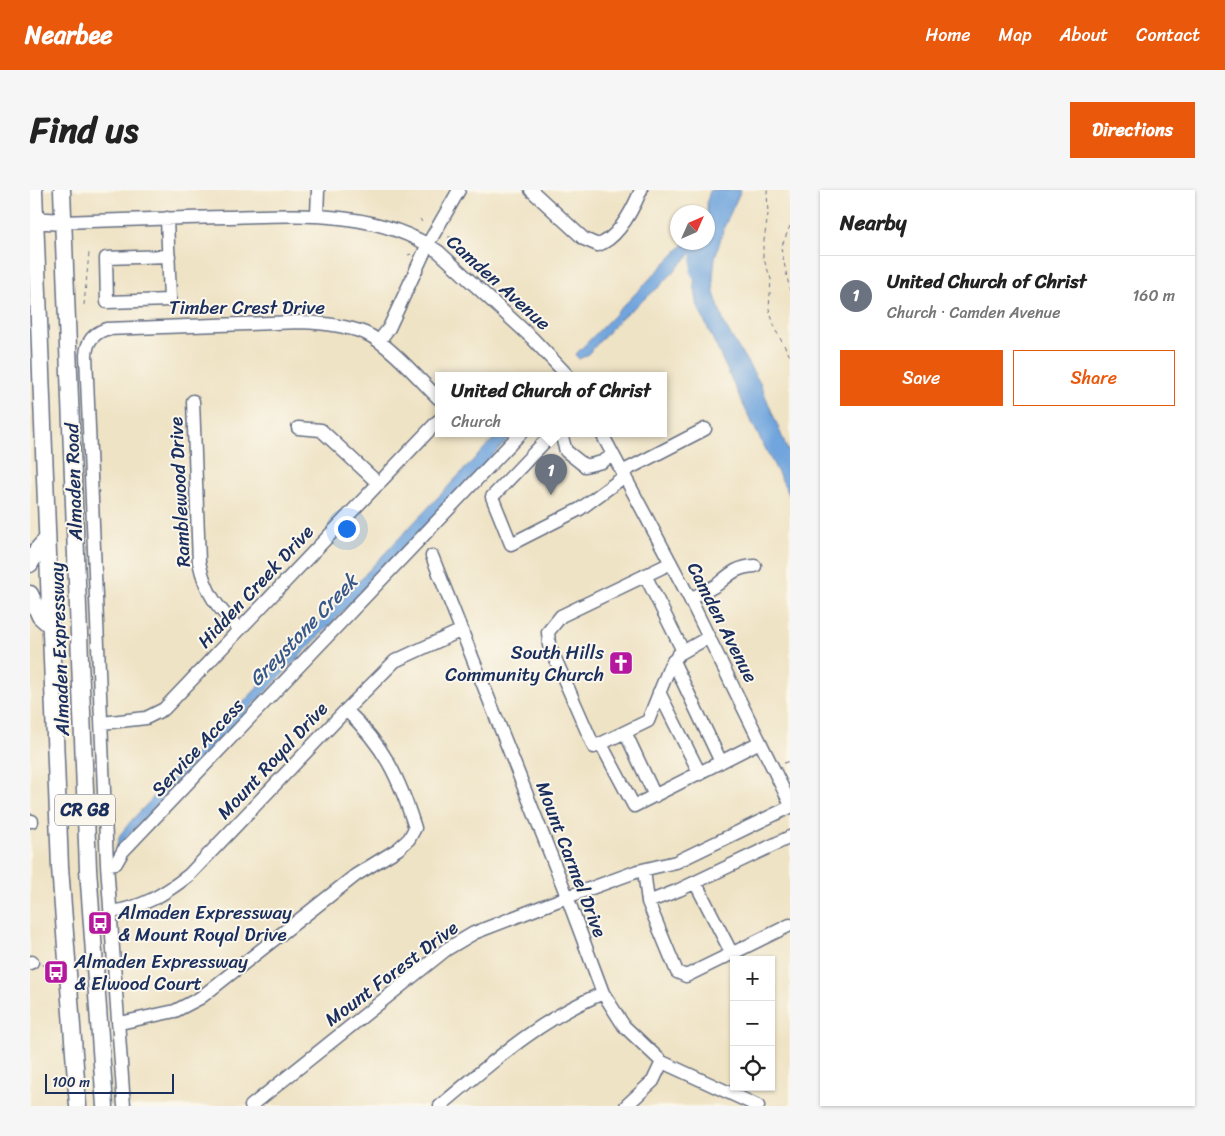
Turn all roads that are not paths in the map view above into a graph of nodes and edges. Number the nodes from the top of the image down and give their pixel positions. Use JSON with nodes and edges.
{"nodes":[{"id":1,"x":34,"y":190,"type":"edge"},
{"id":2,"x":62,"y":190,"type":"edge"},
{"id":3,"x":318,"y":190,"type":"edge"},
{"id":4,"x":459,"y":190,"type":"edge"},
{"id":5,"x":531,"y":190,"type":"edge"},
{"id":6,"x":641,"y":190,"type":"edge"},
{"id":7,"x":317,"y":215,"type":"junction"},
{"id":8,"x":167,"y":218,"type":"junction"},
{"id":9,"x":32,"y":222,"type":"edge"},
{"id":10,"x":64,"y":222,"type":"junction"},
{"id":11,"x":428,"y":244,"type":"junction"},
{"id":12,"x":169,"y":256,"type":"junction"},
{"id":13,"x":34,"y":313,"type":"edge"},
{"id":14,"x":92,"y":336,"type":"joint"},
{"id":15,"x":379,"y":341,"type":"junction"},
{"id":16,"x":564,"y":372,"type":"edge"},
{"id":17,"x":435,"y":395,"type":"edge"},
{"id":18,"x":194,"y":401,"type":"dead end"},
{"id":19,"x":435,"y":423,"type":"edge"},
{"id":20,"x":298,"y":428,"type":"dead end"},
{"id":21,"x":705,"y":429,"type":"dead end"},
{"id":22,"x":517,"y":437,"type":"edge"},
{"id":23,"x":549,"y":437,"type":"edge"},
{"id":24,"x":562,"y":437,"type":"edge"},
{"id":25,"x":604,"y":437,"type":"edge"},
{"id":26,"x":613,"y":455,"type":"junction"},
{"id":27,"x":624,"y":474,"type":"junction"},
{"id":28,"x":379,"y":484,"type":"junction"},
{"id":29,"x":47,"y":539,"type":"junction"},
{"id":30,"x":432,"y":556,"type":"dead end"},
{"id":31,"x":671,"y":563,"type":"junction"},
{"id":32,"x":30,"y":564,"type":"edge"},
{"id":33,"x":755,"y":566,"type":"dead end"},
{"id":34,"x":643,"y":576,"type":"junction"},
{"id":35,"x":30,"y":594,"type":"edge"},
{"id":36,"x":690,"y":599,"type":"junction"},
{"id":37,"x":51,"y":626,"type":"junction"},
{"id":38,"x":239,"y":629,"type":"junction"},
{"id":39,"x":462,"y":630,"type":"junction"},
{"id":40,"x":709,"y":637,"type":"junction"},
{"id":41,"x":683,"y":651,"type":"junction"},
{"id":42,"x":673,"y":661,"type":"junction"},
{"id":43,"x":659,"y":692,"type":"junction"},
{"id":44,"x":346,"y":710,"type":"junction"},
{"id":45,"x":102,"y":723,"type":"junction"},
{"id":46,"x":625,"y":732,"type":"junction"},
{"id":47,"x":760,"y":742,"type":"junction"},
{"id":48,"x":601,"y":744,"type":"junction"},
{"id":49,"x":721,"y":762,"type":"junction"},
{"id":50,"x":700,"y":774,"type":"junction"},
{"id":51,"x":655,"y":796,"type":"junction"},
{"id":52,"x":790,"y":802,"type":"edge"},
{"id":53,"x":790,"y":807,"type":"edge"},
{"id":54,"x":790,"y":836,"type":"edge"},
{"id":55,"x":107,"y":864,"type":"junction"},
{"id":56,"x":644,"y":870,"type":"junction"},
{"id":57,"x":695,"y":882,"type":"junction"},
{"id":58,"x":567,"y":897,"type":"junction"},
{"id":59,"x":648,"y":902,"type":"junction"},
{"id":60,"x":110,"y":912,"type":"junction"},
{"id":61,"x":790,"y":925,"type":"edge"},
{"id":62,"x":732,"y":954,"type":"junction"},
{"id":63,"x":603,"y":993,"type":"junction"},
{"id":64,"x":120,"y":1023,"type":"junction"},
{"id":65,"x":662,"y":1062,"type":"junction"},
{"id":66,"x":78,"y":1106,"type":"edge"},
{"id":67,"x":104,"y":1106,"type":"edge"},
{"id":68,"x":124,"y":1106,"type":"edge"},
{"id":69,"x":251,"y":1106,"type":"edge"},
{"id":70,"x":440,"y":1106,"type":"edge"},
{"id":71,"x":626,"y":1106,"type":"edge"},
{"id":72,"x":758,"y":1106,"type":"edge"}],
"edges":[{"from":1,"to":9,"type":"main road","name":"Almaden Expressway","number":"CR G8"},
{"from":2,"to":10,"type":"main road","name":"Almaden Expressway","number":"CR G8"},
{"from":3,"to":7,"type":"street"},
{"from":4,"to":11,"type":"street"},
{"from":5,"to":6,"type":"street"},
{"from":7,"to":8,"type":"street","name":"Camden Avenue"},
{"from":7,"to":11,"type":"street","name":"Camden Avenue"},
{"from":8,"to":10,"type":"street","name":"Camden Avenue"},
{"from":8,"to":12,"type":"street"},
{"from":9,"to":10,"type":"main road","name":"Camden Avenue"},
{"from":9,"to":13,"type":"main road","name":"Almaden Expressway","number":"CR G8"},
{"from":10,"to":67,"type":"main road","name":"Almaden Expressway","number":"CR G8"},
{"from":11,"to":15,"type":"street"},
{"from":11,"to":16,"type":"street","name":"Camden Avenue"},
{"from":12,"to":12,"type":"street"},
{"from":13,"to":29,"type":"main road","name":"Almaden Expressway","number":"CR G8"},
{"from":14,"to":15,"type":"street","name":"Timber Crest Drive"},
{"from":14,"to":45,"type":"street","name":"Almaden Road"},
{"from":15,"to":17,"type":"street","name":"Timber Crest Drive"},
{"from":18,"to":38,"type":"street","name":"Ramblewood Drive"},
{"from":19,"to":28,"type":"street","name":"Hidden Creek Drive"},
{"from":20,"to":28,"type":"street"},
{"from":21,"to":27,"type":"street"},
{"from":22,"to":55,"type":"street","name":"Service Access"},
{"from":23,"to":27,"type":"street"},
{"from":24,"to":26,"type":"street"},
{"from":25,"to":26,"type":"street","name":"Camden Avenue"},
{"from":26,"to":27,"type":"street","name":"Camden Avenue"},
{"from":27,"to":31,"type":"street","name":"Camden Avenue"},
{"from":28,"to":38,"type":"street","name":"Hidden Creek Drive"},
{"from":29,"to":32,"type":"main road"},
{"from":29,"to":37,"type":"main road","name":"Almaden Expressway","number":"CR G8"},
{"from":30,"to":39,"type":"street","name":"Mount Carmel Drive"},
{"from":31,"to":34,"type":"street"},
{"from":31,"to":36,"type":"street","name":"Camden Avenue"},
{"from":33,"to":36,"type":"street"},
{"from":34,"to":41,"type":"street"},
{"from":34,"to":48,"type":"street"},
{"from":35,"to":37,"type":"main road"},
{"from":36,"to":40,"type":"street","name":"Camden Avenue"},
{"from":37,"to":66,"type":"main road","name":"Almaden Expressway","number":"CR G8"},
{"from":38,"to":45,"type":"street","name":"Hidden Creek Drive"},
{"from":39,"to":44,"type":"street","name":"Mount Royal Drive"},
{"from":39,"to":58,"type":"street","name":"Mount Carmel Drive"},
{"from":40,"to":41,"type":"street"},
{"from":40,"to":47,"type":"street","name":"Camden Avenue"},
{"from":41,"to":42,"type":"street"},
{"from":42,"to":43,"type":"street"},
{"from":42,"to":49,"type":"street"},
{"from":43,"to":46,"type":"street"},
{"from":43,"to":50,"type":"street"},
{"from":44,"to":60,"type":"street","name":"Mount Royal Drive"},
{"from":44,"to":64,"type":"street"},
{"from":45,"to":55,"type":"street","name":"Almaden Road"},
{"from":46,"to":48,"type":"street"},
{"from":46,"to":51,"type":"street"},
{"from":47,"to":49,"type":"street"},
{"from":47,"to":52,"type":"street","name":"Camden Avenue"},
{"from":48,"to":51,"type":"street"},
{"from":49,"to":50,"type":"street"},
{"from":50,"to":51,"type":"street"},
{"from":53,"to":56,"type":"street","name":"Mount Forest Drive"},
{"from":54,"to":57,"type":"street"},
{"from":55,"to":60,"type":"street","name":"Almaden Road"},
{"from":56,"to":58,"type":"street","name":"Mount Forest Drive"},
{"from":56,"to":59,"type":"street"},
{"from":57,"to":59,"type":"street"},
{"from":57,"to":62,"type":"street"},
{"from":58,"to":63,"type":"street","name":"Mount Carmel Drive"},
{"from":58,"to":69,"type":"street","name":"Mount Forest Drive"},
{"from":59,"to":62,"type":"street"},
{"from":60,"to":64,"type":"street","name":"Almaden Road"},
{"from":61,"to":62,"type":"street"},
{"from":63,"to":65,"type":"street","name":"Mount Carmel Drive"},
{"from":63,"to":70,"type":"street"},
{"from":64,"to":68,"type":"street","name":"Almaden Road"},
{"from":65,"to":71,"type":"street"},
{"from":65,"to":72,"type":"street","name":"Mount Carmel Drive"}]}
